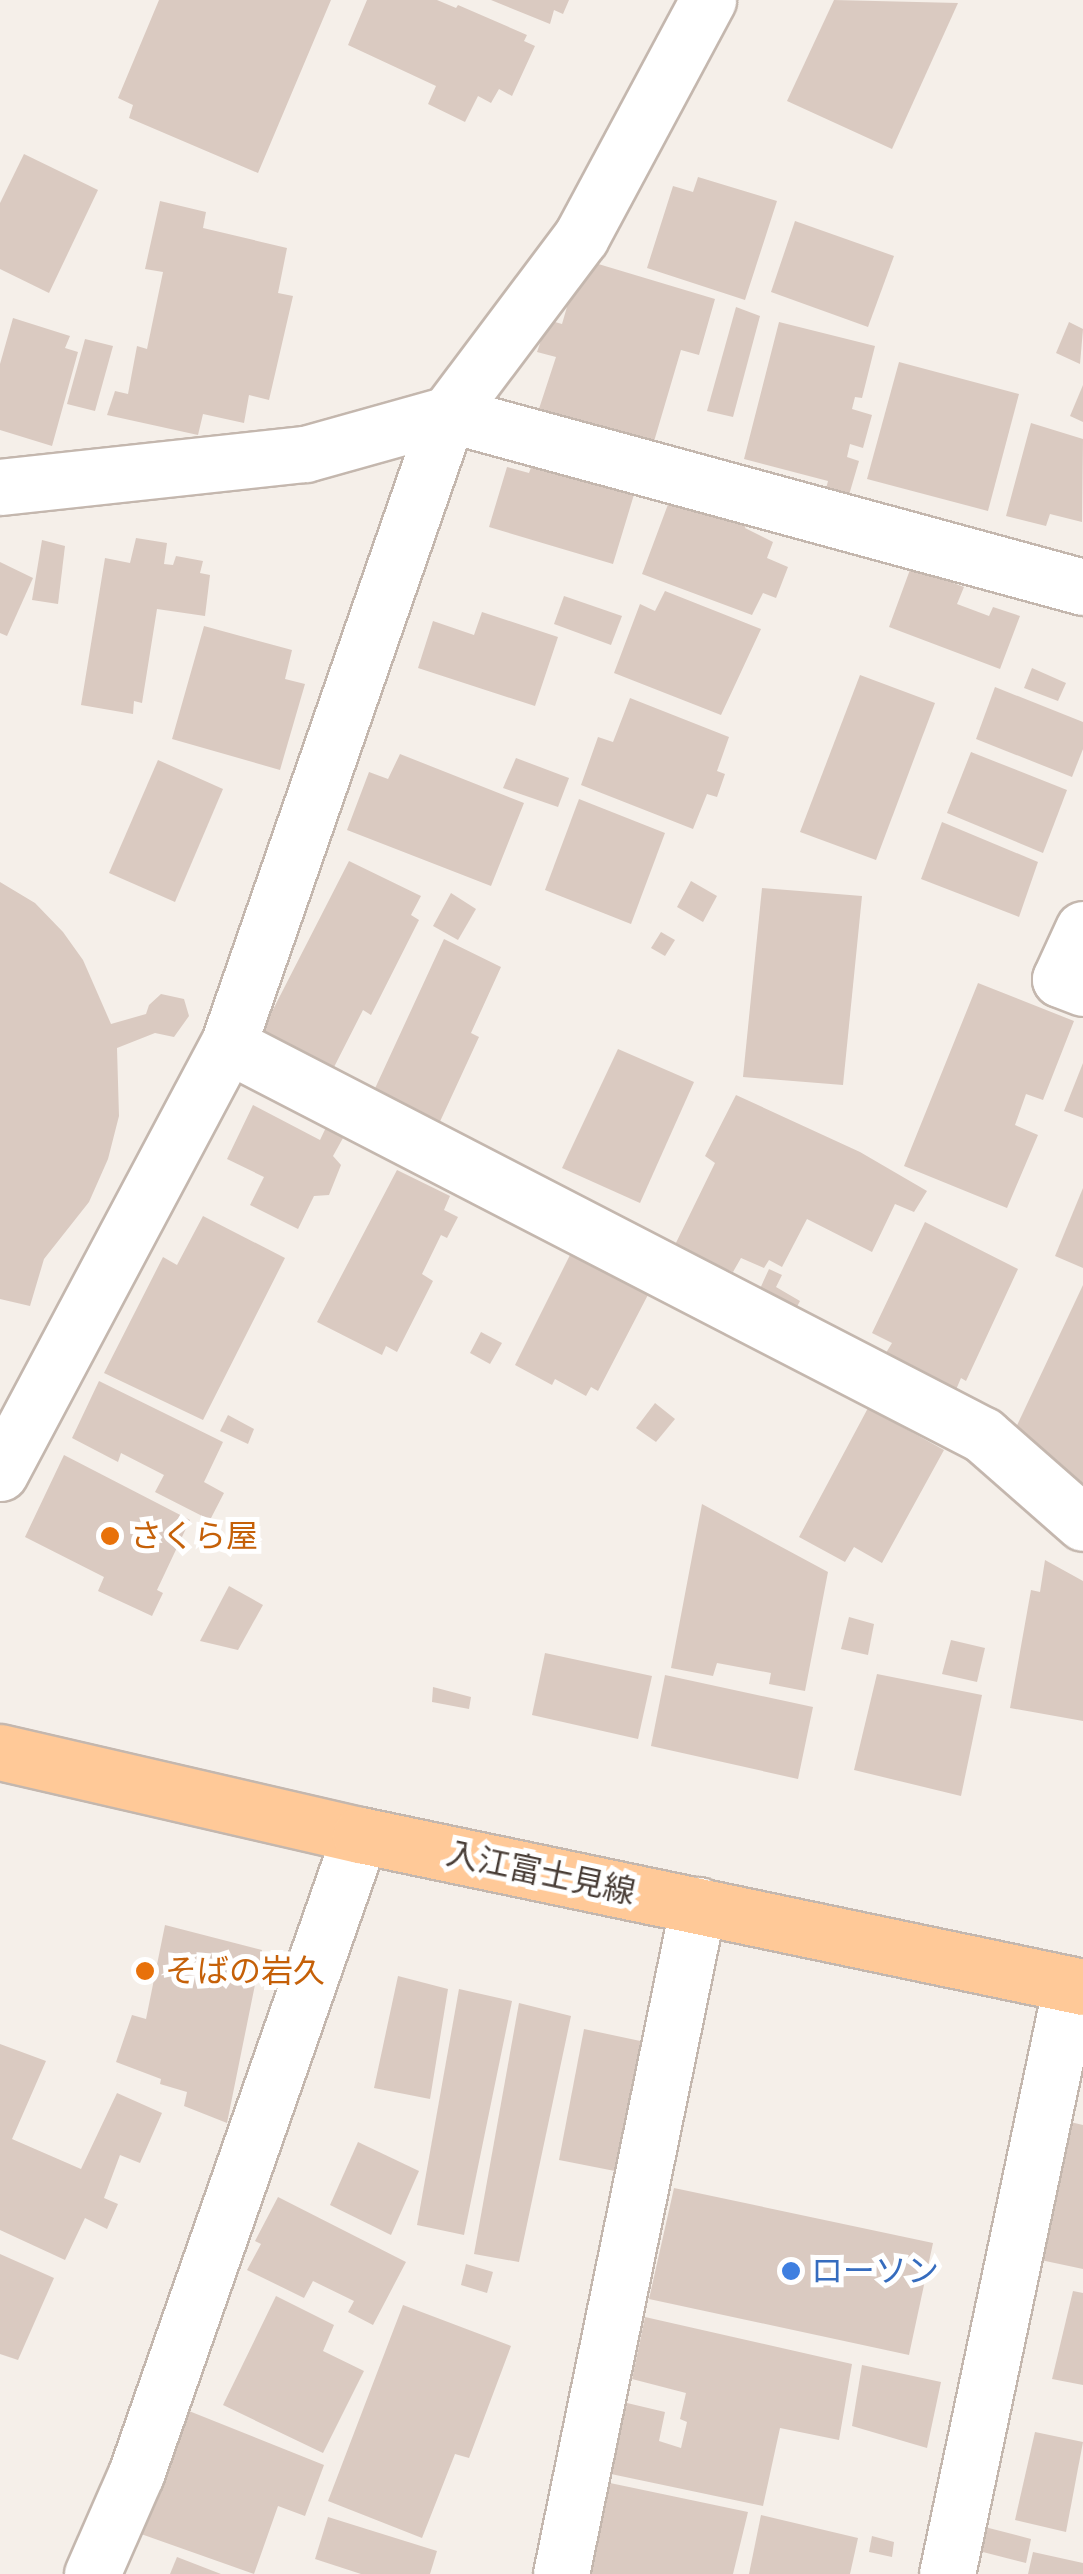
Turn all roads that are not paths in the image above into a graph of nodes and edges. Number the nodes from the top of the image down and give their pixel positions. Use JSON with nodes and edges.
{"nodes":[{"id":1,"x":708,"y":0,"type":"edge"},
{"id":2,"x":448,"y":414,"type":"junction"},
{"id":3,"x":0,"y":487,"type":"edge"},
{"id":4,"x":1083,"y":587,"type":"edge"},
{"id":5,"x":1083,"y":929,"type":"edge"},
{"id":6,"x":1083,"y":988,"type":"edge"},
{"id":7,"x":228,"y":1045,"type":"junction"},
{"id":8,"x":0,"y":1473,"type":"edge"},
{"id":9,"x":1083,"y":1523,"type":"edge"},
{"id":10,"x":0,"y":1752,"type":"edge"},
{"id":11,"x":360,"y":1835,"type":"junction"},
{"id":12,"x":698,"y":1905,"type":"junction"},
{"id":13,"x":1077,"y":1986,"type":"edge"},
{"id":14,"x":92,"y":2574,"type":"edge"},
{"id":15,"x":561,"y":2574,"type":"edge"},
{"id":16,"x":947,"y":2574,"type":"edge"}],
"edges":[{"from":1,"to":2,"type":"street"},
{"from":2,"to":3,"type":"street"},
{"from":2,"to":4,"type":"street"},
{"from":2,"to":7,"type":"street"},
{"from":5,"to":6,"type":"street"},
{"from":7,"to":8,"type":"street"},
{"from":7,"to":9,"type":"street"},
{"from":10,"to":11,"type":"main road","name":"入江富士見線"},
{"from":11,"to":12,"type":"main road","name":"入江富士見線"},
{"from":11,"to":14,"type":"street"},
{"from":12,"to":13,"type":"main road","name":"入江富士見線"},
{"from":12,"to":15,"type":"street"},
{"from":13,"to":16,"type":"street"}]}
